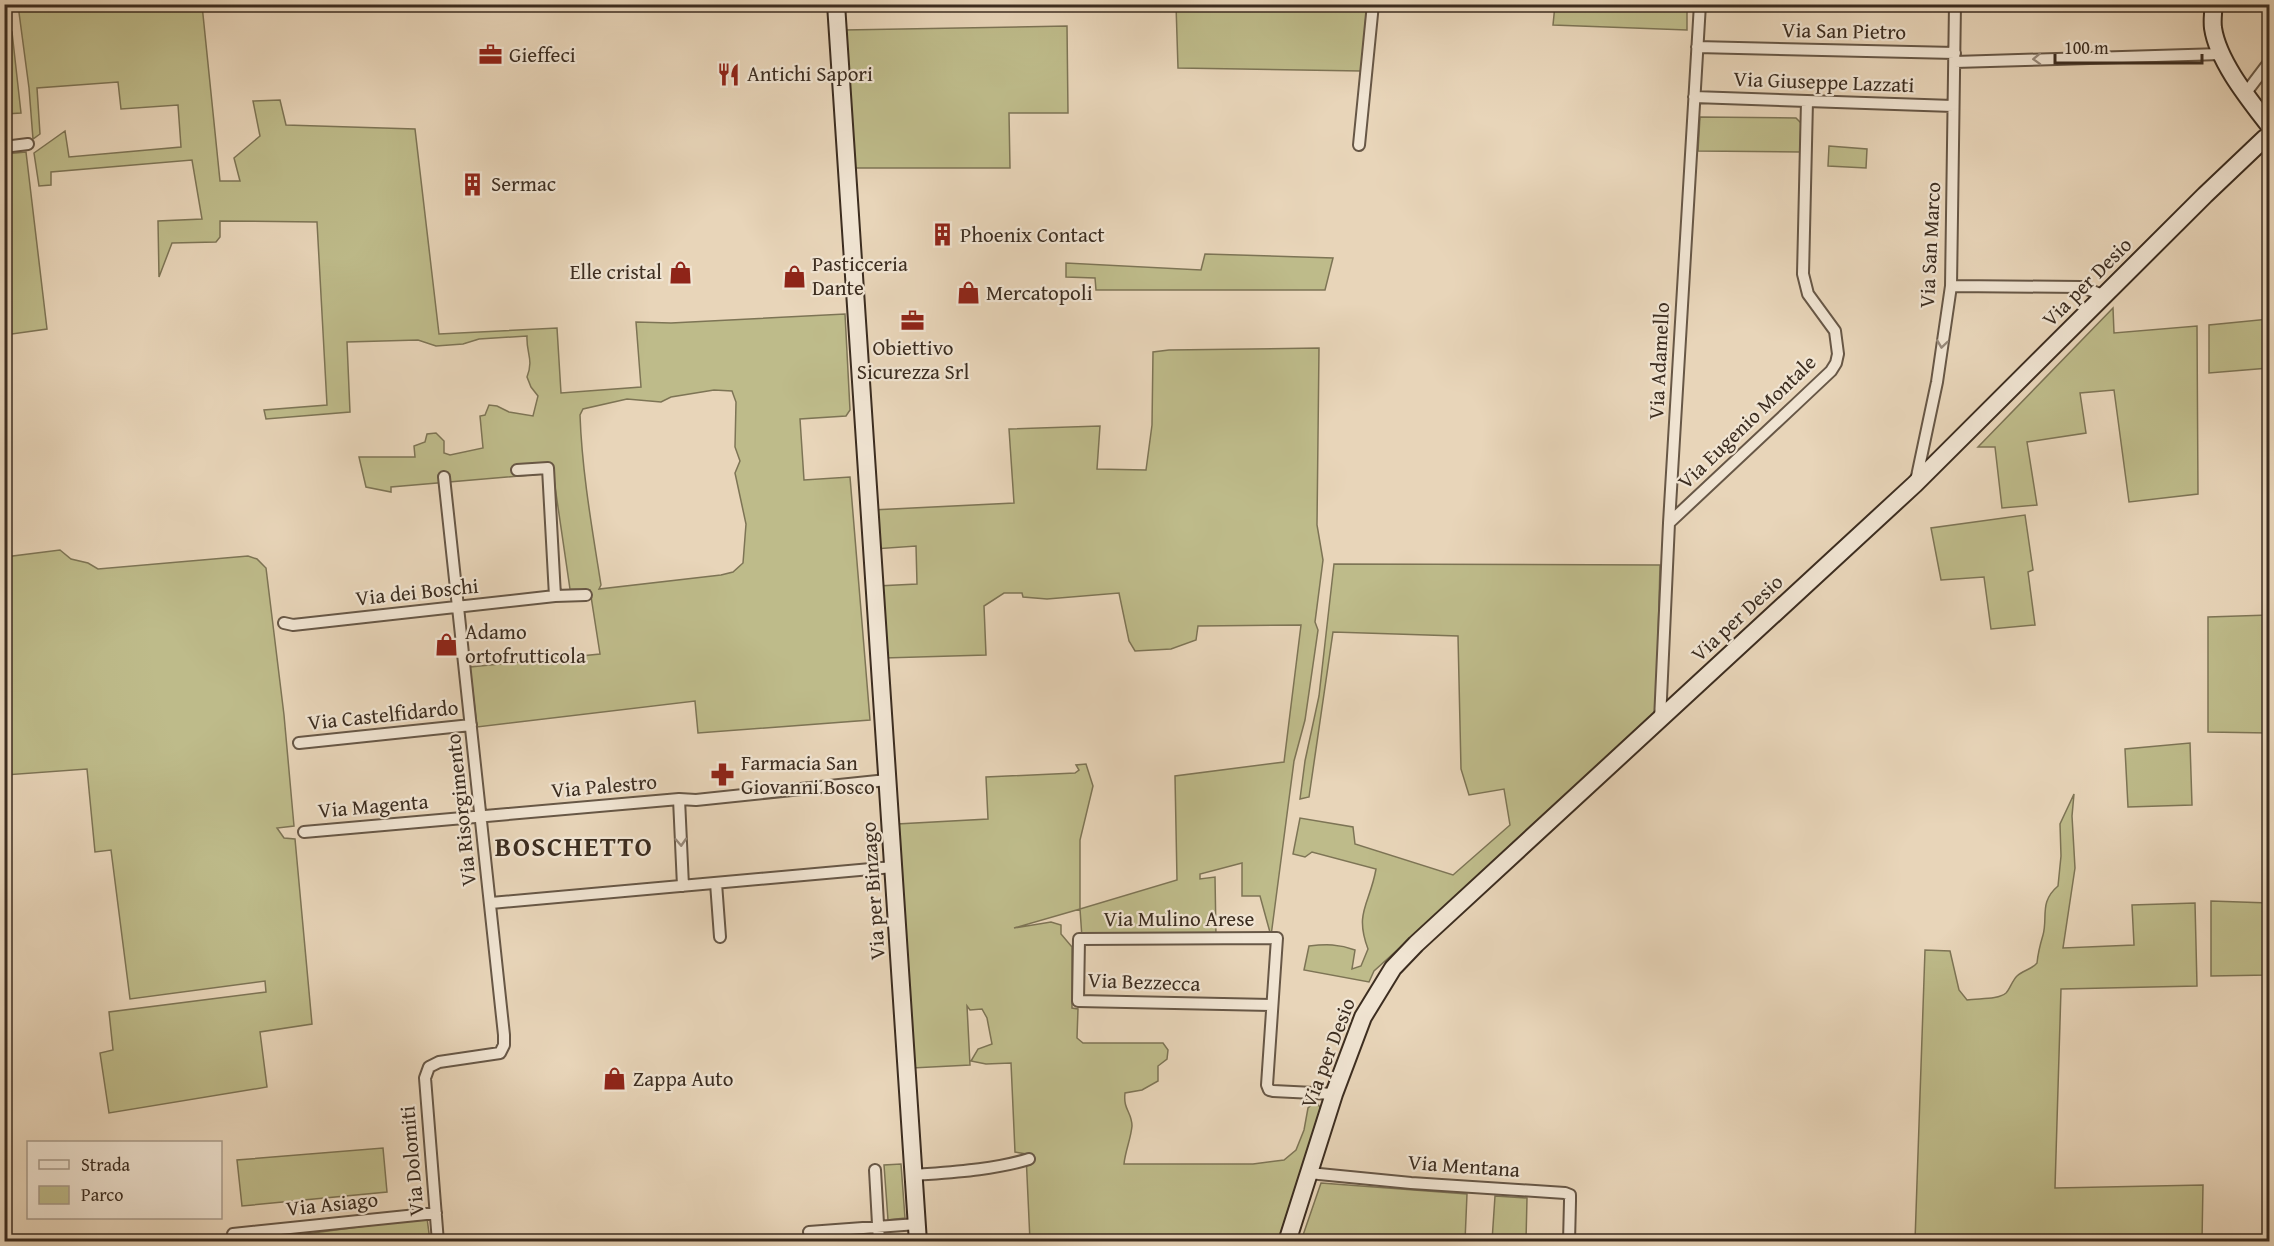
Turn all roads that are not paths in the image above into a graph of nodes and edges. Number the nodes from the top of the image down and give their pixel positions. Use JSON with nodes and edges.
{"nodes":[{"id":1,"x":836,"y":4,"type":"edge"},
{"id":2,"x":1373,"y":4,"type":"edge"},
{"id":3,"x":1700,"y":4,"type":"edge"},
{"id":4,"x":1955,"y":4,"type":"edge"},
{"id":5,"x":2214,"y":4,"type":"edge"},
{"id":6,"x":1697,"y":47,"type":"junction"},
{"id":7,"x":2221,"y":54,"type":"junction"},
{"id":8,"x":1955,"y":58,"type":"junction"},
{"id":9,"x":2270,"y":61,"type":"edge"},
{"id":10,"x":2245,"y":94,"type":"junction"},
{"id":11,"x":1694,"y":97,"type":"junction"},
{"id":12,"x":1807,"y":101,"type":"junction"},
{"id":13,"x":1953,"y":106,"type":"junction"},
{"id":14,"x":2268,"y":132,"type":"edge"},
{"id":15,"x":28,"y":144,"type":"dead end"},
{"id":16,"x":1359,"y":145,"type":"dead end"},
{"id":17,"x":4,"y":147,"type":"edge"},
{"id":18,"x":1951,"y":286,"type":"junction"},
{"id":19,"x":2105,"y":296,"type":"junction"},
{"id":20,"x":518,"y":470,"type":"dead end"},
{"id":21,"x":444,"y":477,"type":"dead end"},
{"id":22,"x":1916,"y":484,"type":"junction"},
{"id":23,"x":1669,"y":523,"type":"junction"},
{"id":24,"x":586,"y":595,"type":"dead end"},
{"id":25,"x":555,"y":596,"type":"junction"},
{"id":26,"x":459,"y":608,"type":"junction"},
{"id":27,"x":284,"y":623,"type":"dead end"},
{"id":28,"x":1660,"y":720,"type":"junction"},
{"id":29,"x":471,"y":725,"type":"junction"},
{"id":30,"x":299,"y":743,"type":"dead end"},
{"id":31,"x":887,"y":780,"type":"junction"},
{"id":32,"x":679,"y":799,"type":"junction"},
{"id":33,"x":481,"y":816,"type":"junction"},
{"id":34,"x":304,"y":832,"type":"dead end"},
{"id":35,"x":893,"y":867,"type":"junction"},
{"id":36,"x":716,"y":883,"type":"junction"},
{"id":37,"x":683,"y":886,"type":"junction"},
{"id":38,"x":491,"y":903,"type":"junction"},
{"id":39,"x":720,"y":937,"type":"dead end"},
{"id":40,"x":1079,"y":939,"type":"joint"},
{"id":41,"x":1271,"y":1005,"type":"junction"},
{"id":42,"x":424,"y":1078,"type":"joint"},
{"id":43,"x":1335,"y":1094,"type":"junction"},
{"id":44,"x":1029,"y":1159,"type":"dead end"},
{"id":45,"x":875,"y":1170,"type":"dead end"},
{"id":46,"x":1309,"y":1173,"type":"junction"},
{"id":47,"x":915,"y":1175,"type":"junction"},
{"id":48,"x":436,"y":1213,"type":"junction"},
{"id":49,"x":917,"y":1224,"type":"junction"},
{"id":50,"x":878,"y":1228,"type":"junction"},
{"id":51,"x":809,"y":1233,"type":"dead end"},
{"id":52,"x":234,"y":1238,"type":"edge"},
{"id":53,"x":438,"y":1242,"type":"edge"},
{"id":54,"x":879,"y":1242,"type":"edge"},
{"id":55,"x":918,"y":1242,"type":"edge"},
{"id":56,"x":1287,"y":1242,"type":"edge"},
{"id":57,"x":1569,"y":1242,"type":"edge"}],
"edges":[{"from":1,"to":31,"type":"street","name":"Via per Binzago"},
{"from":2,"to":16,"type":"street"},
{"from":3,"to":6,"type":"street","name":"Via Adamello"},
{"from":4,"to":8,"type":"street","name":"Via San Marco"},
{"from":5,"to":7,"type":"street"},
{"from":6,"to":8,"type":"street","name":"Via San Pietro"},
{"from":6,"to":11,"type":"street","name":"Via Adamello"},
{"from":7,"to":8,"type":"street","name":"Via San Pietro","one_way":true},
{"from":7,"to":10,"type":"street"},
{"from":8,"to":13,"type":"street","name":"Via San Marco"},
{"from":9,"to":10,"type":"street"},
{"from":10,"to":14,"type":"street"},
{"from":11,"to":12,"type":"street","name":"Via Giuseppe Lazzati"},
{"from":11,"to":23,"type":"street","name":"Via Adamello"},
{"from":12,"to":13,"type":"street","name":"Via Giuseppe Lazzati"},
{"from":12,"to":23,"type":"street","name":"Via Eugenio Montale"},
{"from":13,"to":18,"type":"street","name":"Via San Marco"},
{"from":14,"to":19,"type":"street","name":"Via per Desio"},
{"from":15,"to":17,"type":"street"},
{"from":18,"to":19,"type":"street"},
{"from":18,"to":22,"type":"street","name":"Via San Marco","one_way":true},
{"from":19,"to":22,"type":"street","name":"Via per Desio"},
{"from":20,"to":25,"type":"street"},
{"from":21,"to":26,"type":"street","name":"Via Risorgimento"},
{"from":22,"to":28,"type":"street","name":"Via per Desio"},
{"from":23,"to":28,"type":"street","name":"Via Adamello"},
{"from":24,"to":25,"type":"street","name":"Via dei Boschi"},
{"from":25,"to":26,"type":"street","name":"Via dei Boschi"},
{"from":26,"to":27,"type":"street","name":"Via dei Boschi"},
{"from":26,"to":29,"type":"street","name":"Via Risorgimento"},
{"from":28,"to":43,"type":"street","name":"Via per Desio"},
{"from":29,"to":30,"type":"street","name":"Via Castelfidardo"},
{"from":29,"to":33,"type":"street","name":"Via Risorgimento"},
{"from":31,"to":32,"type":"street"},
{"from":31,"to":35,"type":"street","name":"Via per Binzago"},
{"from":32,"to":33,"type":"street","name":"Via Palestro"},
{"from":32,"to":37,"type":"street","name":"Via Palestro","one_way":true},
{"from":33,"to":34,"type":"street","name":"Via Magenta"},
{"from":33,"to":38,"type":"street","name":"Via Risorgimento"},
{"from":35,"to":36,"type":"street"},
{"from":35,"to":47,"type":"street","name":"Via per Binzago"},
{"from":36,"to":37,"type":"street"},
{"from":36,"to":39,"type":"street"},
{"from":37,"to":38,"type":"street"},
{"from":38,"to":42,"type":"street","name":"Via Risorgimento"},
{"from":40,"to":41,"type":"street","name":"Via Bezzecca"},
{"from":40,"to":41,"type":"street","name":"Via Mulino Arese"},
{"from":41,"to":43,"type":"street","name":"Via Mulino Arese"},
{"from":42,"to":48,"type":"street","name":"Via Dolomiti"},
{"from":43,"to":46,"type":"street","name":"Via per Desio"},
{"from":44,"to":47,"type":"street"},
{"from":45,"to":50,"type":"street"},
{"from":46,"to":56,"type":"street","name":"Via per Desio"},
{"from":46,"to":57,"type":"street","name":"Via Mentana"},
{"from":47,"to":49,"type":"street","name":"Via per Binzago"},
{"from":48,"to":52,"type":"street","name":"Via Asiago"},
{"from":48,"to":53,"type":"street","name":"Via Dolomiti"},
{"from":49,"to":50,"type":"street"},
{"from":49,"to":55,"type":"street","name":"Via per Binzago"},
{"from":50,"to":51,"type":"street"},
{"from":50,"to":54,"type":"street"}]}
